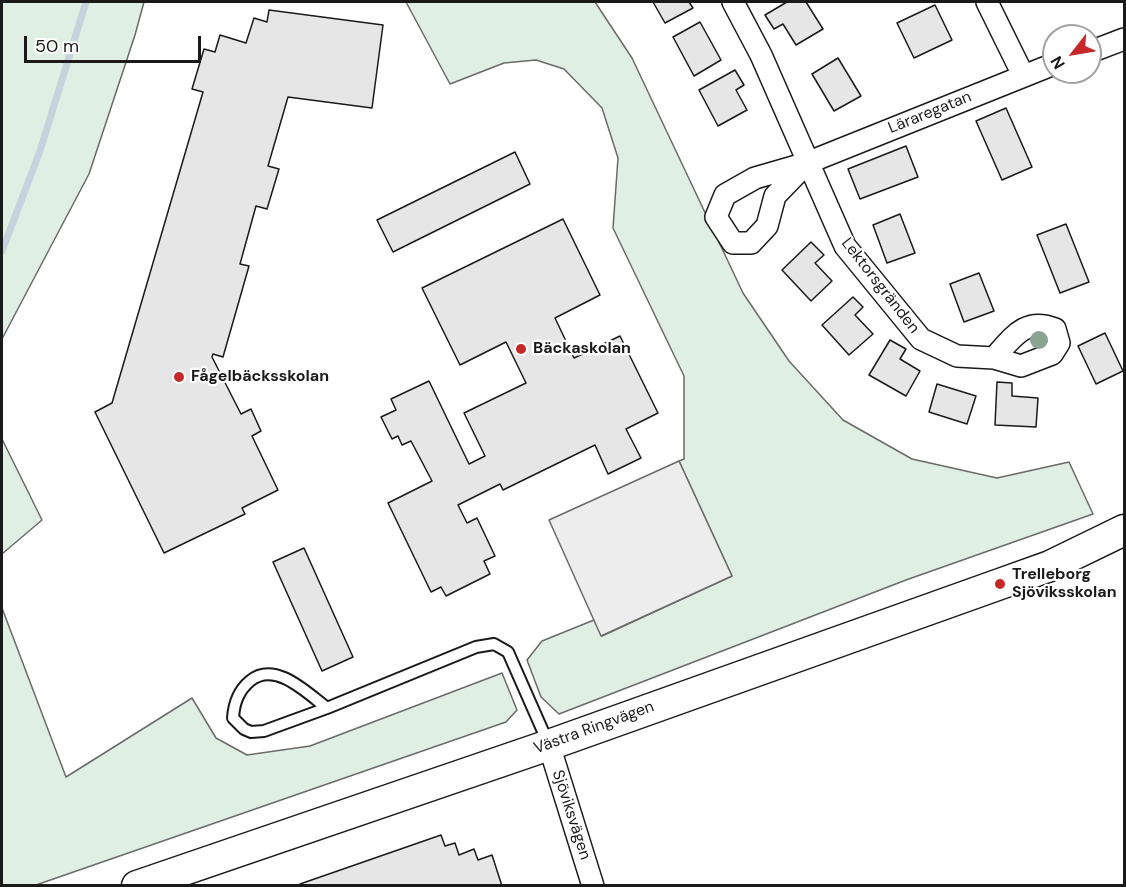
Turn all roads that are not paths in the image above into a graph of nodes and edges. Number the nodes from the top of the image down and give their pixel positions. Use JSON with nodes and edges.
{"nodes":[{"id":1,"x":733,"y":2,"type":"edge"},
{"id":2,"x":987,"y":2,"type":"edge"},
{"id":3,"x":1125,"y":39,"type":"edge"},
{"id":4,"x":1102,"y":48,"type":"edge"},
{"id":5,"x":1042,"y":68,"type":"edge"},
{"id":6,"x":1023,"y":75,"type":"junction"},
{"id":7,"x":807,"y":163,"type":"junction"},
{"id":8,"x":994,"y":358,"type":"dead end"},
{"id":9,"x":1125,"y":530,"type":"edge"},
{"id":10,"x":1125,"y":549,"type":"edge"},
{"id":11,"x":1050,"y":566,"type":"junction"},
{"id":12,"x":327,"y":708,"type":"junction"},
{"id":13,"x":549,"y":745,"type":"junction"},
{"id":14,"x":137,"y":885,"type":"edge"},
{"id":15,"x":593,"y":885,"type":"edge"}],
"edges":[{"from":1,"to":7,"type":"street"},
{"from":2,"to":6,"type":"street"},
{"from":3,"to":4,"type":"street"},
{"from":5,"to":6,"type":"street","name":"Läraregatan"},
{"from":6,"to":7,"type":"street","name":"Läraregatan"},
{"from":7,"to":8,"type":"street","name":"Lektorsgränden"},
{"from":9,"to":11,"type":"main road","name":"Västra Ringvägen"},
{"from":10,"to":11,"type":"main road","name":"Västra Ringvägen"},
{"from":11,"to":13,"type":"main road","name":"Västra Ringvägen"},
{"from":12,"to":12,"type":"lane"},
{"from":12,"to":13,"type":"lane"},
{"from":13,"to":14,"type":"main road","name":"Västra Ringvägen"},
{"from":13,"to":15,"type":"street","name":"Sjöviksvägen"}]}
